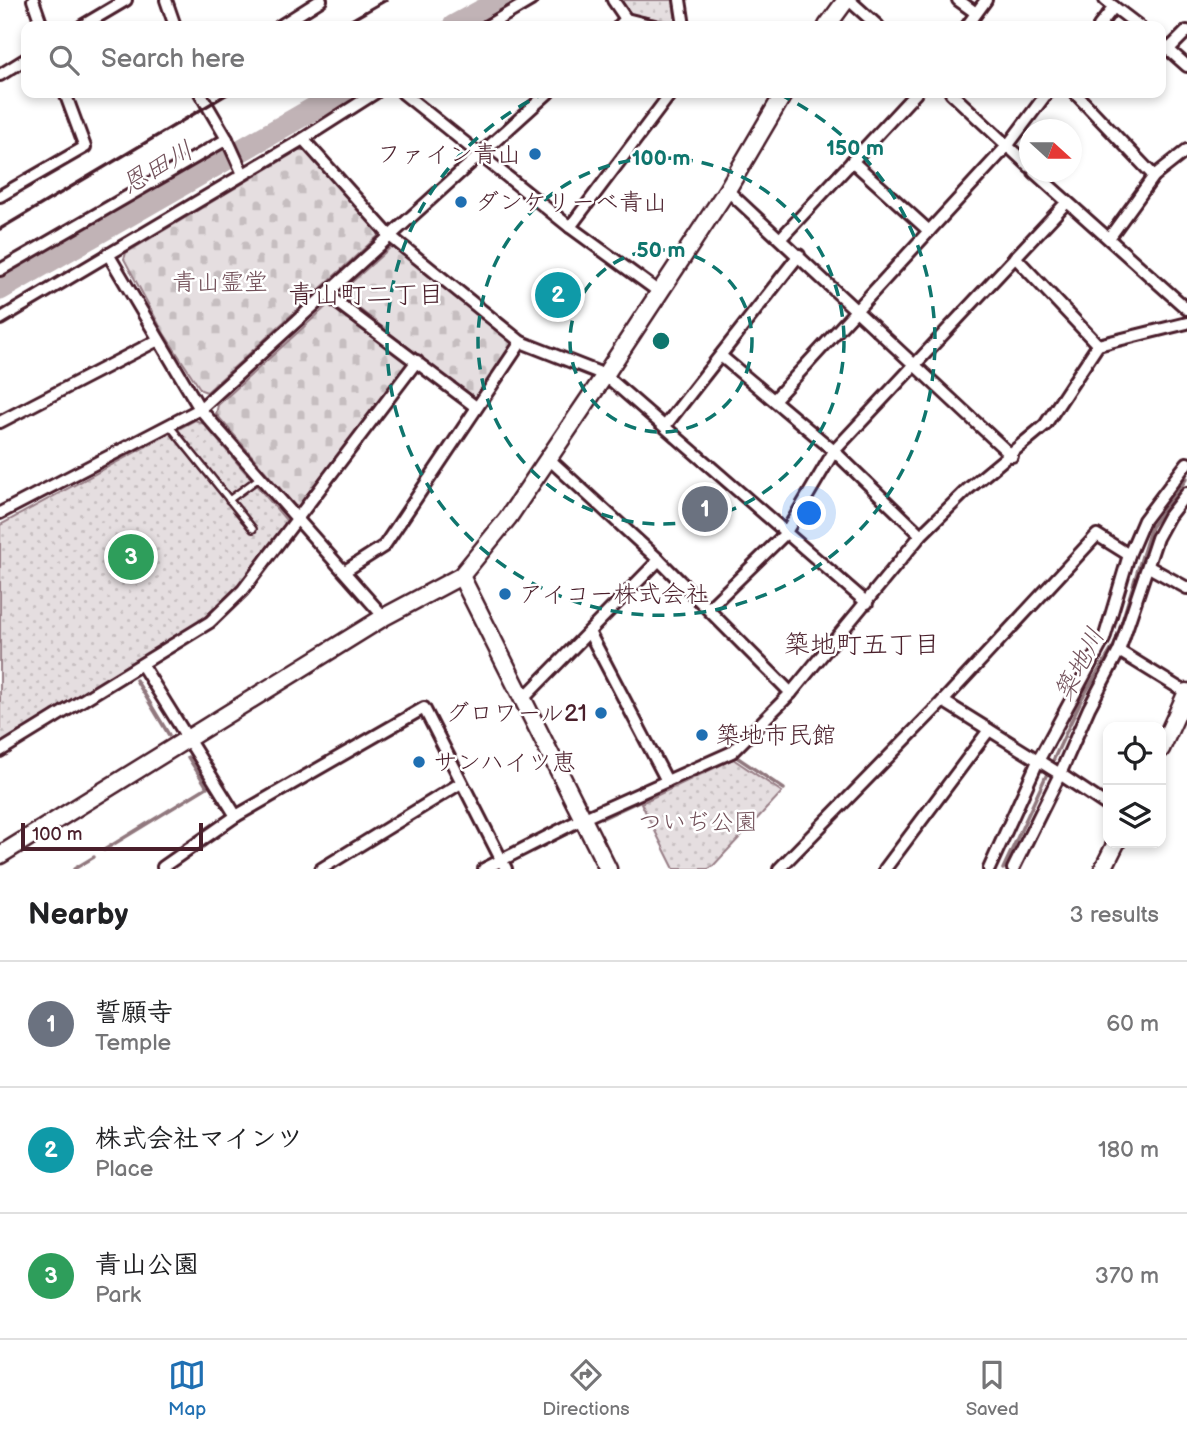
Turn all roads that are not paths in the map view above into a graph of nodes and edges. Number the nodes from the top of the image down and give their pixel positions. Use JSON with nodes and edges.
{"nodes":[{"id":1,"x":33,"y":0,"type":"edge"},
{"id":2,"x":126,"y":0,"type":"edge"},
{"id":3,"x":166,"y":0,"type":"edge"},
{"id":4,"x":321,"y":0,"type":"edge"},
{"id":5,"x":531,"y":0,"type":"edge"},
{"id":6,"x":613,"y":0,"type":"edge"},
{"id":7,"x":680,"y":0,"type":"edge"},
{"id":8,"x":848,"y":0,"type":"edge"},
{"id":9,"x":958,"y":0,"type":"edge"},
{"id":10,"x":986,"y":0,"type":"edge"},
{"id":11,"x":1110,"y":4,"type":"edge"},
{"id":12,"x":976,"y":13,"type":"junction"},
{"id":13,"x":40,"y":21,"type":"edge"},
{"id":14,"x":90,"y":21,"type":"edge"},
{"id":15,"x":173,"y":21,"type":"edge"},
{"id":16,"x":288,"y":21,"type":"edge"},
{"id":17,"x":495,"y":21,"type":"edge"},
{"id":18,"x":622,"y":21,"type":"edge"},
{"id":19,"x":683,"y":21,"type":"edge"},
{"id":20,"x":831,"y":21,"type":"edge"},
{"id":21,"x":872,"y":21,"type":"edge"},
{"id":22,"x":970,"y":21,"type":"edge"},
{"id":23,"x":1102,"y":21,"type":"edge"},
{"id":24,"x":1132,"y":21,"type":"edge"},
{"id":25,"x":1187,"y":31,"type":"edge"},
{"id":26,"x":1166,"y":45,"type":"edge"},
{"id":27,"x":1166,"y":47,"type":"edge"},
{"id":28,"x":21,"y":62,"type":"edge"},
{"id":29,"x":1187,"y":66,"type":"edge"},
{"id":30,"x":0,"y":75,"type":"edge"},
{"id":31,"x":67,"y":98,"type":"edge"},
{"id":32,"x":203,"y":98,"type":"edge"},
{"id":33,"x":367,"y":98,"type":"edge"},
{"id":34,"x":409,"y":98,"type":"edge"},
{"id":35,"x":543,"y":98,"type":"edge"},
{"id":36,"x":666,"y":98,"type":"edge"},
{"id":37,"x":781,"y":98,"type":"edge"},
{"id":38,"x":911,"y":98,"type":"edge"},
{"id":39,"x":956,"y":98,"type":"edge"},
{"id":40,"x":1043,"y":98,"type":"edge"},
{"id":41,"x":1080,"y":98,"type":"edge"},
{"id":42,"x":227,"y":139,"type":"junction"},
{"id":43,"x":303,"y":139,"type":"junction"},
{"id":44,"x":1007,"y":145,"type":"junction"},
{"id":45,"x":1187,"y":150,"type":"edge"},
{"id":46,"x":480,"y":156,"type":"junction"},
{"id":47,"x":1019,"y":156,"type":"edge"},
{"id":48,"x":852,"y":161,"type":"junction"},
{"id":49,"x":243,"y":174,"type":"junction"},
{"id":50,"x":1154,"y":176,"type":"junction"},
{"id":51,"x":1044,"y":182,"type":"edge"},
{"id":52,"x":727,"y":190,"type":"junction"},
{"id":53,"x":0,"y":196,"type":"edge"},
{"id":54,"x":1066,"y":203,"type":"junction"},
{"id":55,"x":570,"y":227,"type":"junction"},
{"id":56,"x":929,"y":231,"type":"junction"},
{"id":57,"x":390,"y":236,"type":"junction"},
{"id":58,"x":781,"y":238,"type":"junction"},
{"id":59,"x":1109,"y":238,"type":"junction"},
{"id":60,"x":108,"y":254,"type":"junction"},
{"id":61,"x":799,"y":256,"type":"junction"},
{"id":62,"x":1015,"y":257,"type":"junction"},
{"id":63,"x":0,"y":270,"type":"edge"},
{"id":64,"x":659,"y":292,"type":"junction"},
{"id":65,"x":326,"y":294,"type":"junction"},
{"id":66,"x":857,"y":309,"type":"junction"},
{"id":67,"x":1187,"y":309,"type":"edge"},
{"id":68,"x":0,"y":319,"type":"edge"},
{"id":69,"x":1187,"y":323,"type":"edge"},
{"id":70,"x":158,"y":340,"type":"junction"},
{"id":71,"x":521,"y":342,"type":"junction"},
{"id":72,"x":1098,"y":345,"type":"junction"},
{"id":73,"x":721,"y":356,"type":"junction"},
{"id":74,"x":417,"y":361,"type":"junction"},
{"id":75,"x":913,"y":365,"type":"junction"},
{"id":76,"x":606,"y":375,"type":"junction"},
{"id":77,"x":774,"y":400,"type":"junction"},
{"id":78,"x":476,"y":407,"type":"junction"},
{"id":79,"x":200,"y":409,"type":"junction"},
{"id":80,"x":0,"y":422,"type":"edge"},
{"id":81,"x":169,"y":425,"type":"junction"},
{"id":82,"x":665,"y":426,"type":"junction"},
{"id":83,"x":834,"y":451,"type":"junction"},
{"id":84,"x":1012,"y":456,"type":"junction"},
{"id":85,"x":548,"y":459,"type":"junction"},
{"id":86,"x":1187,"y":463,"type":"edge"},
{"id":87,"x":259,"y":478,"type":"junction"},
{"id":88,"x":1187,"y":493,"type":"edge"},
{"id":89,"x":229,"y":499,"type":"junction"},
{"id":90,"x":0,"y":513,"type":"edge"},
{"id":91,"x":297,"y":517,"type":"junction"},
{"id":92,"x":253,"y":529,"type":"dead end"},
{"id":93,"x":785,"y":534,"type":"junction"},
{"id":94,"x":921,"y":535,"type":"junction"},
{"id":95,"x":1129,"y":555,"type":"junction"},
{"id":96,"x":659,"y":560,"type":"junction"},
{"id":97,"x":1149,"y":567,"type":"junction"},
{"id":98,"x":345,"y":570,"type":"junction"},
{"id":99,"x":461,"y":576,"type":"junction"},
{"id":100,"x":1187,"y":589,"type":"edge"},
{"id":101,"x":867,"y":603,"type":"junction"},
{"id":102,"x":709,"y":608,"type":"junction"},
{"id":103,"x":384,"y":617,"type":"junction"},
{"id":104,"x":589,"y":632,"type":"junction"},
{"id":105,"x":1119,"y":651,"type":"junction"},
{"id":106,"x":142,"y":665,"type":"junction"},
{"id":107,"x":791,"y":693,"type":"junction"},
{"id":108,"x":1187,"y":693,"type":"edge"},
{"id":109,"x":522,"y":700,"type":"junction"},
{"id":110,"x":943,"y":701,"type":"junction"},
{"id":111,"x":989,"y":730,"type":"junction"},
{"id":112,"x":187,"y":737,"type":"junction"},
{"id":113,"x":1166,"y":738,"type":"edge"},
{"id":114,"x":0,"y":751,"type":"edge"},
{"id":115,"x":1041,"y":762,"type":"junction"},
{"id":116,"x":1059,"y":773,"type":"junction"},
{"id":117,"x":667,"y":781,"type":"junction"},
{"id":118,"x":461,"y":783,"type":"junction"},
{"id":119,"x":1103,"y":803,"type":"edge"},
{"id":120,"x":236,"y":816,"type":"junction"},
{"id":121,"x":582,"y":819,"type":"junction"},
{"id":122,"x":1114,"y":848,"type":"edge"},
{"id":123,"x":0,"y":855,"type":"edge"},
{"id":124,"x":504,"y":864,"type":"edge"},
{"id":125,"x":164,"y":869,"type":"edge"},
{"id":126,"x":321,"y":869,"type":"edge"},
{"id":127,"x":484,"y":869,"type":"edge"},
{"id":128,"x":608,"y":869,"type":"edge"},
{"id":129,"x":779,"y":869,"type":"edge"},
{"id":130,"x":885,"y":869,"type":"edge"},
{"id":131,"x":989,"y":869,"type":"edge"},
{"id":132,"x":1013,"y":869,"type":"edge"},
{"id":133,"x":1103,"y":869,"type":"edge"}],
"edges":[{"from":1,"to":13,"type":"street"},
{"from":2,"to":14,"type":"street"},
{"from":3,"to":15,"type":"street"},
{"from":4,"to":16,"type":"street"},
{"from":5,"to":17,"type":"street"},
{"from":6,"to":18,"type":"street"},
{"from":7,"to":19,"type":"street"},
{"from":8,"to":20,"type":"street"},
{"from":8,"to":21,"type":"street"},
{"from":9,"to":12,"type":"street"},
{"from":10,"to":12,"type":"street"},
{"from":11,"to":23,"type":"street"},
{"from":11,"to":24,"type":"street"},
{"from":12,"to":22,"type":"street"},
{"from":25,"to":26,"type":"street"},
{"from":27,"to":29,"type":"street"},
{"from":28,"to":30,"type":"street"},
{"from":31,"to":53,"type":"street"},
{"from":32,"to":42,"type":"street"},
{"from":33,"to":43,"type":"street"},
{"from":34,"to":46,"type":"street"},
{"from":35,"to":46,"type":"street"},
{"from":36,"to":55,"type":"street"},
{"from":37,"to":52,"type":"street"},
{"from":38,"to":48,"type":"street"},
{"from":39,"to":44,"type":"street"},
{"from":40,"to":44,"type":"street"},
{"from":41,"to":50,"type":"street"},
{"from":42,"to":49,"type":"street"},
{"from":42,"to":63,"type":"street"},
{"from":43,"to":49,"type":"street"},
{"from":43,"to":57,"type":"street"},
{"from":44,"to":47,"type":"street"},
{"from":44,"to":56,"type":"street"},
{"from":45,"to":50,"type":"street"},
{"from":46,"to":55,"type":"street"},
{"from":46,"to":57,"type":"street"},
{"from":48,"to":56,"type":"street"},
{"from":48,"to":58,"type":"street"},
{"from":49,"to":60,"type":"street"},
{"from":50,"to":59,"type":"street"},
{"from":51,"to":54,"type":"street"},
{"from":52,"to":58,"type":"street"},
{"from":52,"to":64,"type":"street"},
{"from":54,"to":59,"type":"street"},
{"from":54,"to":62,"type":"street"},
{"from":55,"to":64,"type":"street"},
{"from":56,"to":66,"type":"street"},
{"from":57,"to":65,"type":"street"},
{"from":57,"to":71,"type":"street"},
{"from":58,"to":61,"type":"street"},
{"from":59,"to":67,"type":"street"},
{"from":60,"to":68,"type":"street"},
{"from":60,"to":70,"type":"street"},
{"from":61,"to":66,"type":"street"},
{"from":61,"to":73,"type":"street"},
{"from":62,"to":72,"type":"street"},
{"from":62,"to":75,"type":"street"},
{"from":64,"to":76,"type":"street"},
{"from":65,"to":74,"type":"street"},
{"from":65,"to":79,"type":"street"},
{"from":66,"to":75,"type":"street"},
{"from":66,"to":77,"type":"street"},
{"from":69,"to":72,"type":"street"},
{"from":70,"to":79,"type":"street"},
{"from":70,"to":80,"type":"street"},
{"from":71,"to":76,"type":"street"},
{"from":71,"to":78,"type":"street"},
{"from":72,"to":84,"type":"street"},
{"from":73,"to":77,"type":"street"},
{"from":73,"to":82,"type":"street"},
{"from":74,"to":78,"type":"street"},
{"from":74,"to":91,"type":"street"},
{"from":75,"to":83,"type":"street"},
{"from":75,"to":84,"type":"street"},
{"from":76,"to":82,"type":"street"},
{"from":76,"to":85,"type":"street"},
{"from":77,"to":83,"type":"street"},
{"from":78,"to":98,"type":"street"},
{"from":79,"to":81,"type":"street"},
{"from":79,"to":87,"type":"street"},
{"from":81,"to":89,"type":"lane"},
{"from":81,"to":90,"type":"street"},
{"from":82,"to":93,"type":"street"},
{"from":83,"to":93,"type":"street"},
{"from":83,"to":94,"type":"street"},
{"from":84,"to":94,"type":"street"},
{"from":85,"to":96,"type":"street"},
{"from":85,"to":99,"type":"street"},
{"from":86,"to":95,"type":"street"},
{"from":87,"to":89,"type":"lane"},
{"from":87,"to":91,"type":"street"},
{"from":88,"to":97,"type":"street"},
{"from":89,"to":92,"type":"lane"},
{"from":91,"to":98,"type":"street"},
{"from":91,"to":106,"type":"street"},
{"from":93,"to":101,"type":"street"},
{"from":93,"to":102,"type":"street"},
{"from":94,"to":101,"type":"street"},
{"from":95,"to":110,"type":"street"},
{"from":95,"to":115,"type":"street"},
{"from":96,"to":102,"type":"street"},
{"from":96,"to":104,"type":"street"},
{"from":97,"to":100,"type":"street"},
{"from":97,"to":105,"type":"street"},
{"from":98,"to":103,"type":"street"},
{"from":99,"to":103,"type":"street"},
{"from":99,"to":109,"type":"street"},
{"from":101,"to":107,"type":"street"},
{"from":102,"to":107,"type":"street"},
{"from":103,"to":112,"type":"street"},
{"from":104,"to":109,"type":"street"},
{"from":104,"to":117,"type":"street"},
{"from":105,"to":108,"type":"street"},
{"from":105,"to":116,"type":"street"},
{"from":106,"to":112,"type":"street"},
{"from":106,"to":114,"type":"street"},
{"from":107,"to":117,"type":"street"},
{"from":108,"to":113,"type":"street"},
{"from":109,"to":121,"type":"street"},
{"from":110,"to":111,"type":"street"},
{"from":110,"to":129,"type":"street"},
{"from":111,"to":115,"type":"street"},
{"from":111,"to":130,"type":"street"},
{"from":112,"to":120,"type":"street"},
{"from":112,"to":123,"type":"street"},
{"from":115,"to":116,"type":"street"},
{"from":115,"to":131,"type":"street"},
{"from":116,"to":119,"type":"street"},
{"from":116,"to":132,"type":"street"},
{"from":117,"to":121,"type":"street"},
{"from":118,"to":120,"type":"street"},
{"from":118,"to":124,"type":"street"},
{"from":118,"to":126,"type":"street"},
{"from":120,"to":125,"type":"street"},
{"from":121,"to":124,"type":"street"},
{"from":121,"to":128,"type":"street"},
{"from":122,"to":133,"type":"street"},
{"from":124,"to":127,"type":"street"}]}
